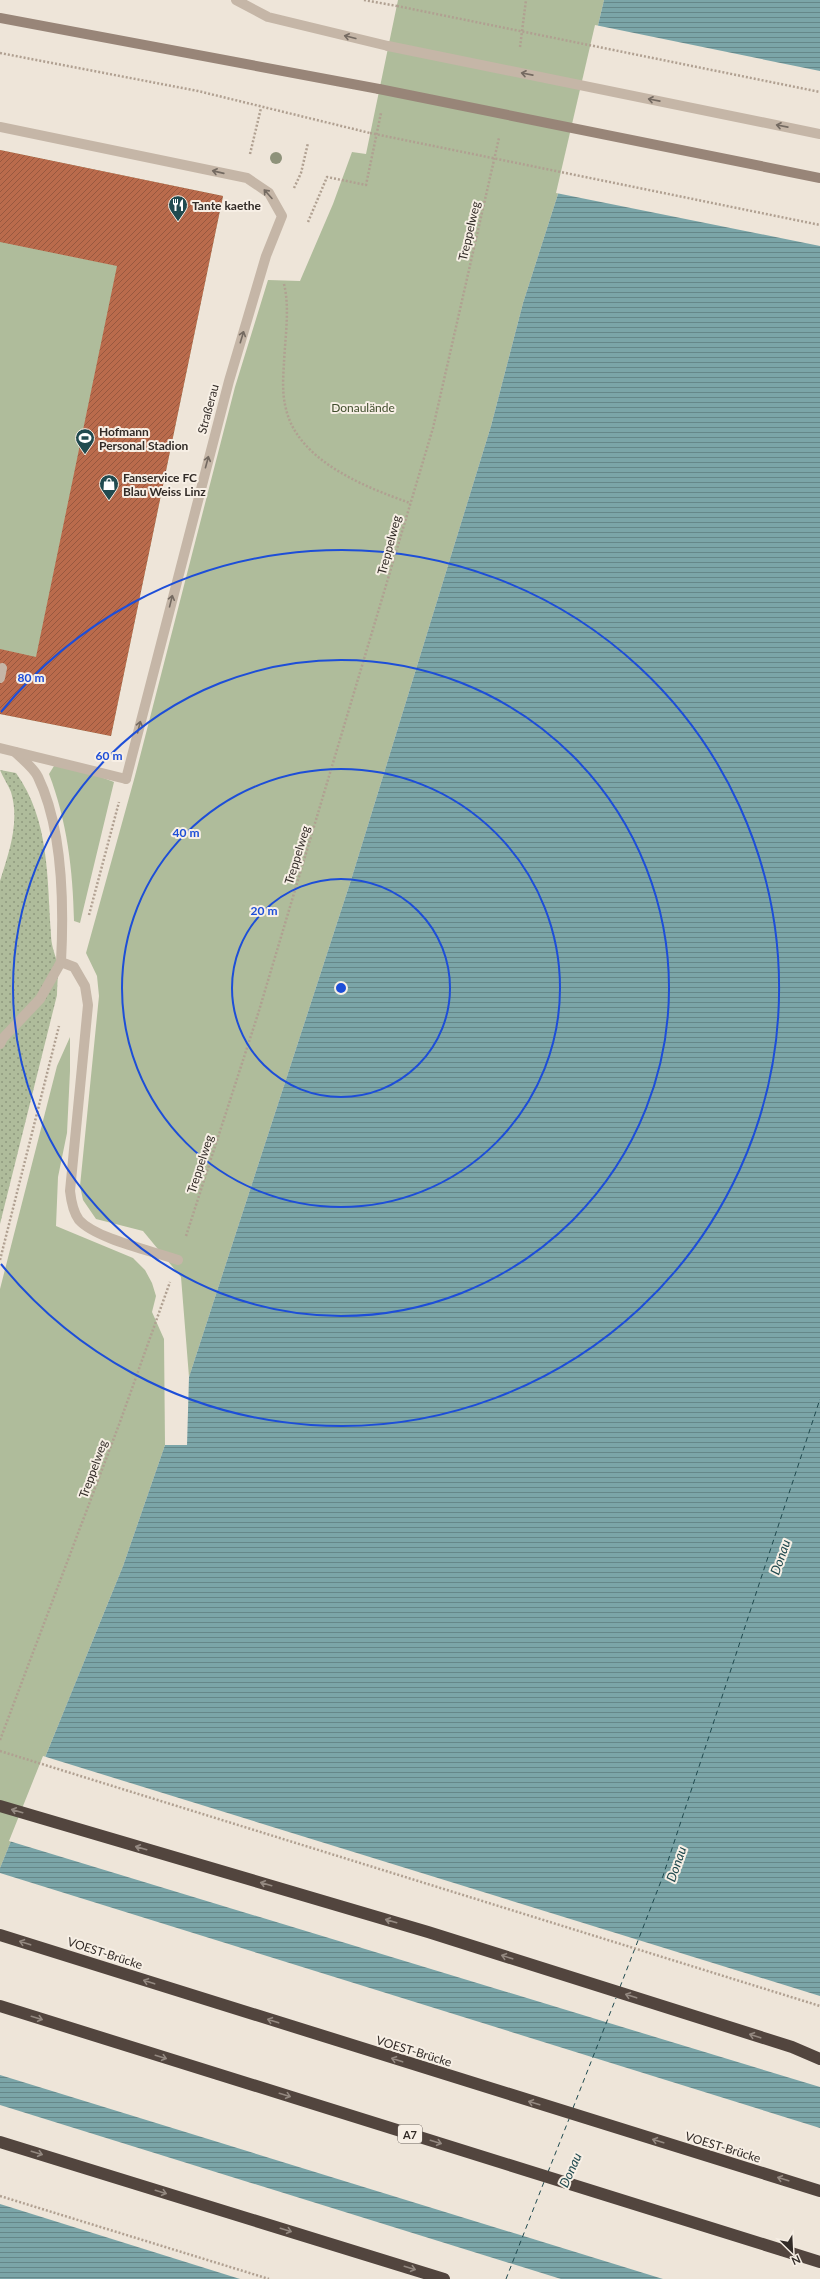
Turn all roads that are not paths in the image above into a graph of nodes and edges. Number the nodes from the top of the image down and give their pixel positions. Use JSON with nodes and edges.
{"nodes":[{"id":1,"x":236,"y":0,"type":"edge"},
{"id":2,"x":0,"y":18,"type":"edge"},
{"id":3,"x":0,"y":127,"type":"edge"},
{"id":4,"x":820,"y":134,"type":"edge"},
{"id":5,"x":820,"y":178,"type":"edge"},
{"id":6,"x":0,"y":748,"type":"edge"},
{"id":7,"x":15,"y":752,"type":"junction"},
{"id":8,"x":61,"y":962,"type":"junction"},
{"id":9,"x":0,"y":1044,"type":"edge"},
{"id":10,"x":178,"y":1260,"type":"road end"},
{"id":11,"x":0,"y":1806,"type":"edge"},
{"id":12,"x":0,"y":1935,"type":"edge"},
{"id":13,"x":0,"y":2006,"type":"edge"},
{"id":14,"x":792,"y":2047,"type":"junction"},
{"id":15,"x":820,"y":2052,"type":"edge"},
{"id":16,"x":820,"y":2059,"type":"edge"},
{"id":17,"x":0,"y":2142,"type":"edge"},
{"id":18,"x":820,"y":2191,"type":"edge"},
{"id":19,"x":820,"y":2262,"type":"edge"},
{"id":20,"x":444,"y":2279,"type":"edge"}],
"edges":[{"from":4,"to":1,"type":"street","one_way":true,"bridge":true},
{"from":2,"to":5,"type":"main road","bridge":true},
{"from":7,"to":3,"type":"street","name":"Straßerau","one_way":true},
{"from":6,"to":7,"type":"street"},
{"from":7,"to":8,"type":"street"},
{"from":8,"to":9,"type":"street"},
{"from":8,"to":10,"type":"street"},
{"from":14,"to":11,"type":"highway","one_way":true},
{"from":18,"to":12,"type":"highway","name":"VOEST-Brücke","one_way":true},
{"from":13,"to":19,"type":"highway","number":"A7","one_way":true},
{"from":14,"to":15,"type":"highway"},
{"from":14,"to":16,"type":"highway"},
{"from":17,"to":20,"type":"highway","one_way":true}]}
